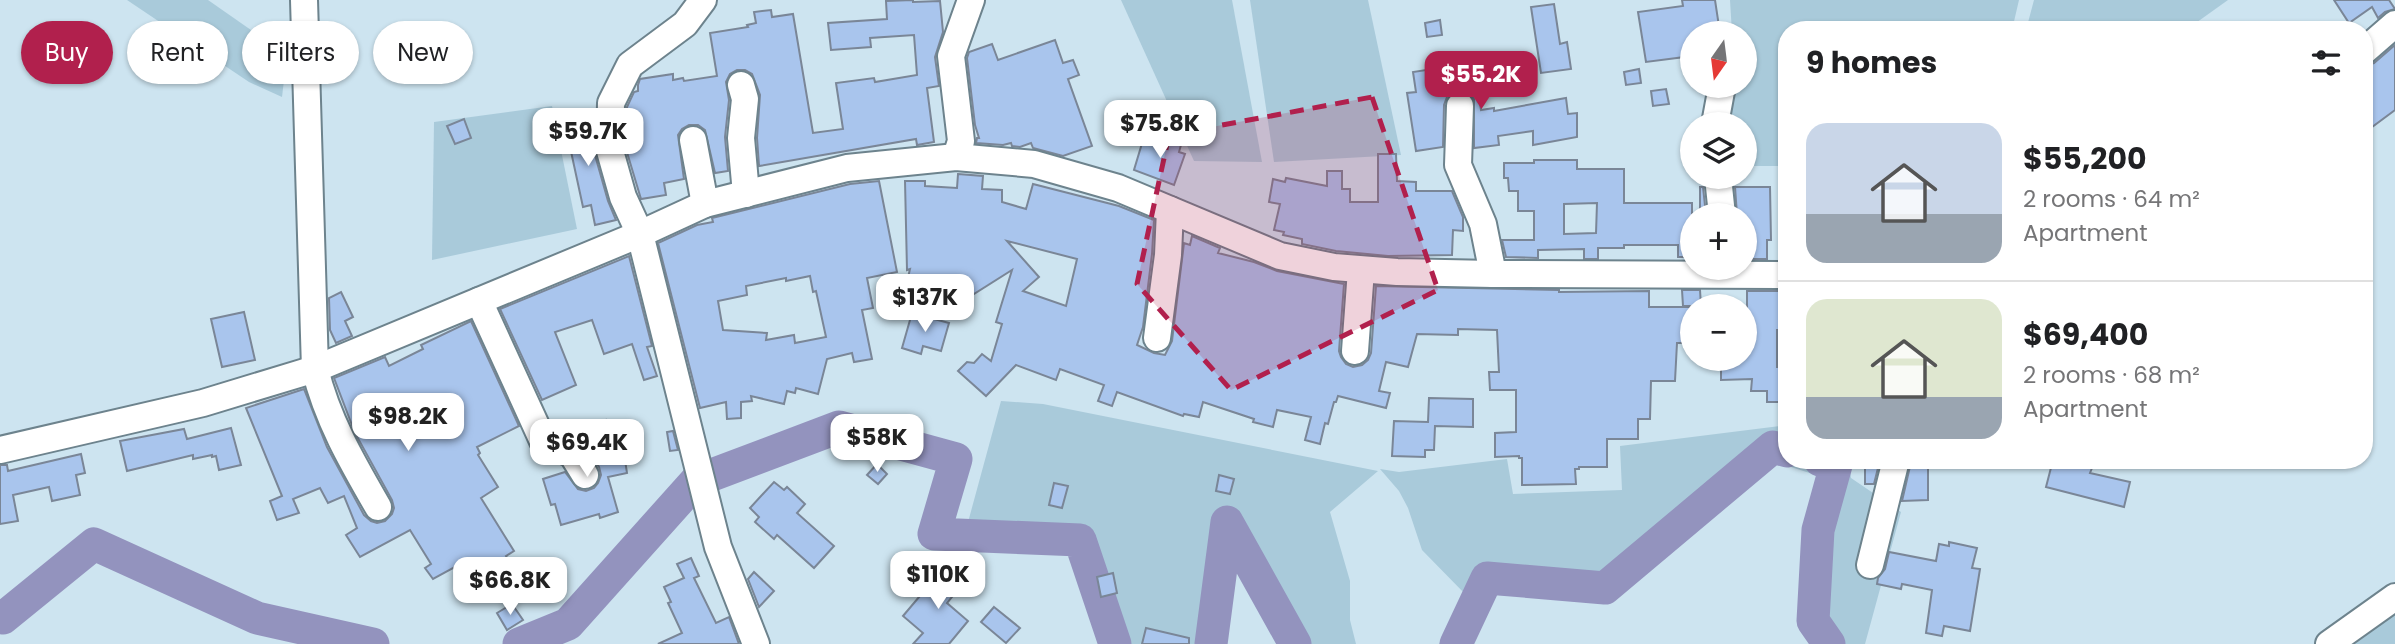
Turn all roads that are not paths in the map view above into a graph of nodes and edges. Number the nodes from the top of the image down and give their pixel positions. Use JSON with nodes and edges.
{"nodes":[{"id":1,"x":304,"y":0,"type":"edge"},
{"id":2,"x":703,"y":0,"type":"edge"},
{"id":3,"x":971,"y":0,"type":"edge"},
{"id":4,"x":2395,"y":24,"type":"edge"},
{"id":5,"x":2373,"y":43,"type":"edge"},
{"id":6,"x":741,"y":85,"type":"dead end"},
{"id":7,"x":1460,"y":106,"type":"dead end"},
{"id":8,"x":693,"y":140,"type":"dead end"},
{"id":9,"x":956,"y":157,"type":"junction"},
{"id":10,"x":747,"y":194,"type":"junction"},
{"id":11,"x":705,"y":204,"type":"junction"},
{"id":12,"x":1170,"y":210,"type":"junction"},
{"id":13,"x":640,"y":234,"type":"junction"},
{"id":14,"x":1361,"y":270,"type":"junction"},
{"id":15,"x":1680,"y":272,"type":"edge"},
{"id":16,"x":1493,"y":274,"type":"junction"},
{"id":17,"x":1757,"y":274,"type":"edge"},
{"id":18,"x":1778,"y":275,"type":"edge"},
{"id":19,"x":479,"y":301,"type":"junction"},
{"id":20,"x":1157,"y":338,"type":"dead end"},
{"id":21,"x":1355,"y":351,"type":"dead end"},
{"id":22,"x":315,"y":369,"type":"junction"},
{"id":23,"x":0,"y":450,"type":"edge"},
{"id":24,"x":1894,"y":469,"type":"edge"},
{"id":25,"x":585,"y":475,"type":"dead end"},
{"id":26,"x":377,"y":507,"type":"dead end"},
{"id":27,"x":1870,"y":565,"type":"dead end"},
{"id":28,"x":2395,"y":597,"type":"edge"},
{"id":29,"x":756,"y":644,"type":"edge"},
{"id":30,"x":2329,"y":644,"type":"edge"}],
"edges":[{"from":1,"to":22,"type":"street"},
{"from":2,"to":13,"type":"street"},
{"from":3,"to":9,"type":"street"},
{"from":4,"to":5,"type":"street"},
{"from":6,"to":10,"type":"street"},
{"from":7,"to":16,"type":"street"},
{"from":8,"to":11,"type":"street"},
{"from":9,"to":10,"type":"street"},
{"from":9,"to":12,"type":"street"},
{"from":10,"to":11,"type":"street"},
{"from":11,"to":13,"type":"street"},
{"from":12,"to":14,"type":"street"},
{"from":12,"to":20,"type":"street"},
{"from":13,"to":19,"type":"street"},
{"from":13,"to":29,"type":"street"},
{"from":14,"to":16,"type":"street"},
{"from":14,"to":21,"type":"street"},
{"from":15,"to":16,"type":"street"},
{"from":17,"to":18,"type":"street"},
{"from":19,"to":22,"type":"street"},
{"from":19,"to":25,"type":"street"},
{"from":22,"to":23,"type":"street"},
{"from":22,"to":26,"type":"street"},
{"from":24,"to":27,"type":"street"},
{"from":28,"to":30,"type":"street"}]}
